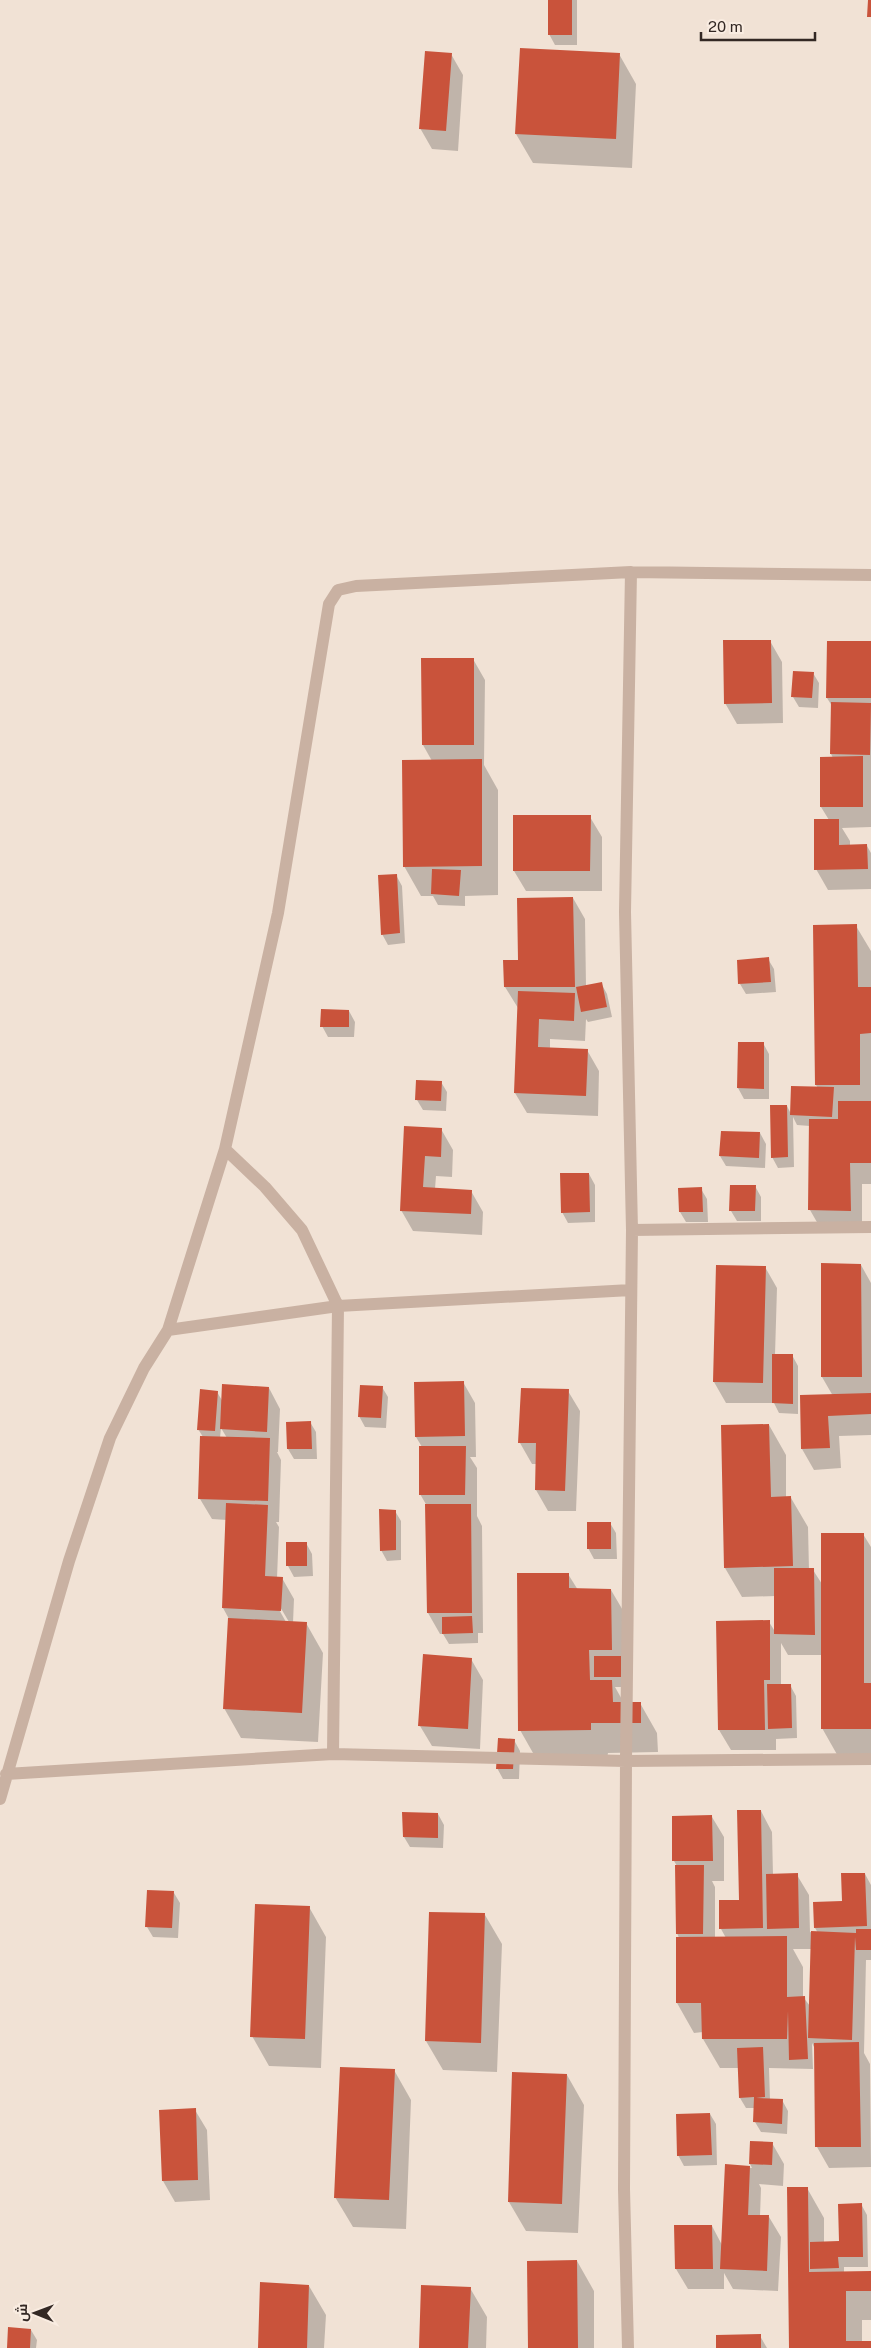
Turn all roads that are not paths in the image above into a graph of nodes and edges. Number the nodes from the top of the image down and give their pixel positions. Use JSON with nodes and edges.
{"nodes":[{"id":1,"x":631,"y":572,"type":"junction"},
{"id":2,"x":871,"y":575,"type":"edge"},
{"id":3,"x":225,"y":1149,"type":"junction"},
{"id":4,"x":871,"y":1227,"type":"edge"},
{"id":5,"x":632,"y":1230,"type":"junction"},
{"id":6,"x":631,"y":1290,"type":"junction"},
{"id":7,"x":338,"y":1306,"type":"junction"},
{"id":8,"x":168,"y":1330,"type":"junction"},
{"id":9,"x":333,"y":1754,"type":"junction"},
{"id":10,"x":871,"y":1759,"type":"edge"},
{"id":11,"x":626,"y":1761,"type":"junction"},
{"id":12,"x":6,"y":1774,"type":"junction"},
{"id":13,"x":0,"y":1798,"type":"edge"},
{"id":14,"x":628,"y":2348,"type":"edge"}],
"edges":[{"from":1,"to":2,"type":"street"},
{"from":1,"to":3,"type":"street"},
{"from":1,"to":5,"type":"street"},
{"from":3,"to":7,"type":"street"},
{"from":3,"to":8,"type":"street"},
{"from":4,"to":5,"type":"street"},
{"from":5,"to":6,"type":"street"},
{"from":6,"to":7,"type":"street"},
{"from":6,"to":11,"type":"street"},
{"from":7,"to":8,"type":"street"},
{"from":7,"to":9,"type":"street"},
{"from":8,"to":12,"type":"street"},
{"from":9,"to":11,"type":"street"},
{"from":9,"to":12,"type":"street"},
{"from":10,"to":11,"type":"street"},
{"from":11,"to":14,"type":"street"},
{"from":12,"to":13,"type":"street"}]}
